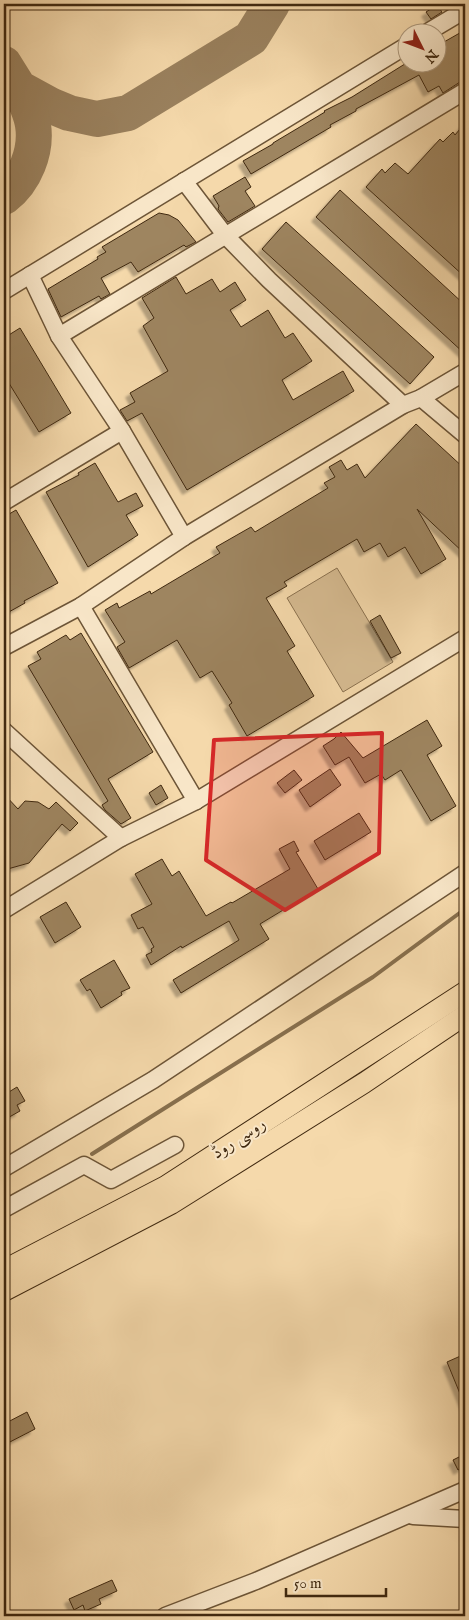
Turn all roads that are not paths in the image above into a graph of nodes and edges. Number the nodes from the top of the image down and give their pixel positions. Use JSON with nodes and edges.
{"nodes":[{"id":1,"x":465,"y":10,"type":"edge"},
{"id":2,"x":445,"y":22,"type":"edge"},
{"id":3,"x":396,"y":52,"type":"edge"},
{"id":4,"x":465,"y":91,"type":"edge"},
{"id":5,"x":184,"y":181,"type":"junction"},
{"id":6,"x":225,"y":235,"type":"junction"},
{"id":7,"x":30,"y":276,"type":"junction"},
{"id":8,"x":4,"y":291,"type":"edge"},
{"id":9,"x":59,"y":336,"type":"junction"},
{"id":10,"x":465,"y":372,"type":"edge"},
{"id":11,"x":421,"y":398,"type":"junction"},
{"id":12,"x":403,"y":405,"type":"junction"},
{"id":13,"x":122,"y":431,"type":"junction"},
{"id":14,"x":465,"y":435,"type":"edge"},
{"id":15,"x":4,"y":502,"type":"edge"},
{"id":16,"x":184,"y":537,"type":"junction"},
{"id":17,"x":81,"y":606,"type":"junction"},
{"id":18,"x":465,"y":638,"type":"edge"},
{"id":19,"x":4,"y":647,"type":"edge"},
{"id":20,"x":4,"y":731,"type":"edge"},
{"id":21,"x":196,"y":801,"type":"junction"},
{"id":22,"x":121,"y":838,"type":"junction"},
{"id":23,"x":465,"y":873,"type":"edge"},
{"id":24,"x":4,"y":910,"type":"edge"},
{"id":25,"x":465,"y":992,"type":"edge"},
{"id":26,"x":465,"y":1015,"type":"edge"},
{"id":27,"x":175,"y":1146,"type":"dead end"},
{"id":28,"x":4,"y":1168,"type":"edge"},
{"id":29,"x":4,"y":1209,"type":"edge"},
{"id":30,"x":4,"y":1270,"type":"edge"},
{"id":31,"x":4,"y":1291,"type":"edge"},
{"id":32,"x":465,"y":1490,"type":"edge"},
{"id":33,"x":409,"y":1516,"type":"junction"},
{"id":34,"x":465,"y":1519,"type":"edge"},
{"id":35,"x":165,"y":1616,"type":"edge"}],
"edges":[{"from":1,"to":2,"type":"lane"},
{"from":3,"to":5,"type":"lane"},
{"from":4,"to":6,"type":"lane"},
{"from":5,"to":6,"type":"lane"},
{"from":5,"to":7,"type":"lane"},
{"from":6,"to":9,"type":"lane"},
{"from":6,"to":12,"type":"lane"},
{"from":7,"to":8,"type":"lane"},
{"from":7,"to":9,"type":"lane"},
{"from":9,"to":13,"type":"lane"},
{"from":10,"to":11,"type":"lane"},
{"from":11,"to":12,"type":"lane"},
{"from":11,"to":14,"type":"lane"},
{"from":12,"to":16,"type":"lane"},
{"from":13,"to":15,"type":"lane"},
{"from":13,"to":16,"type":"lane"},
{"from":16,"to":17,"type":"lane"},
{"from":17,"to":19,"type":"lane"},
{"from":17,"to":21,"type":"lane"},
{"from":18,"to":21,"type":"lane"},
{"from":20,"to":22,"type":"lane"},
{"from":21,"to":22,"type":"lane"},
{"from":22,"to":24,"type":"lane"},
{"from":23,"to":28,"type":"lane"},
{"from":25,"to":30,"type":"main road","name":"روسی روڈ"},
{"from":26,"to":31,"type":"main road","name":"روسی روڈ"},
{"from":27,"to":29,"type":"lane"},
{"from":32,"to":33,"type":"lane"},
{"from":33,"to":34,"type":"lane"},
{"from":33,"to":35,"type":"lane"}]}
